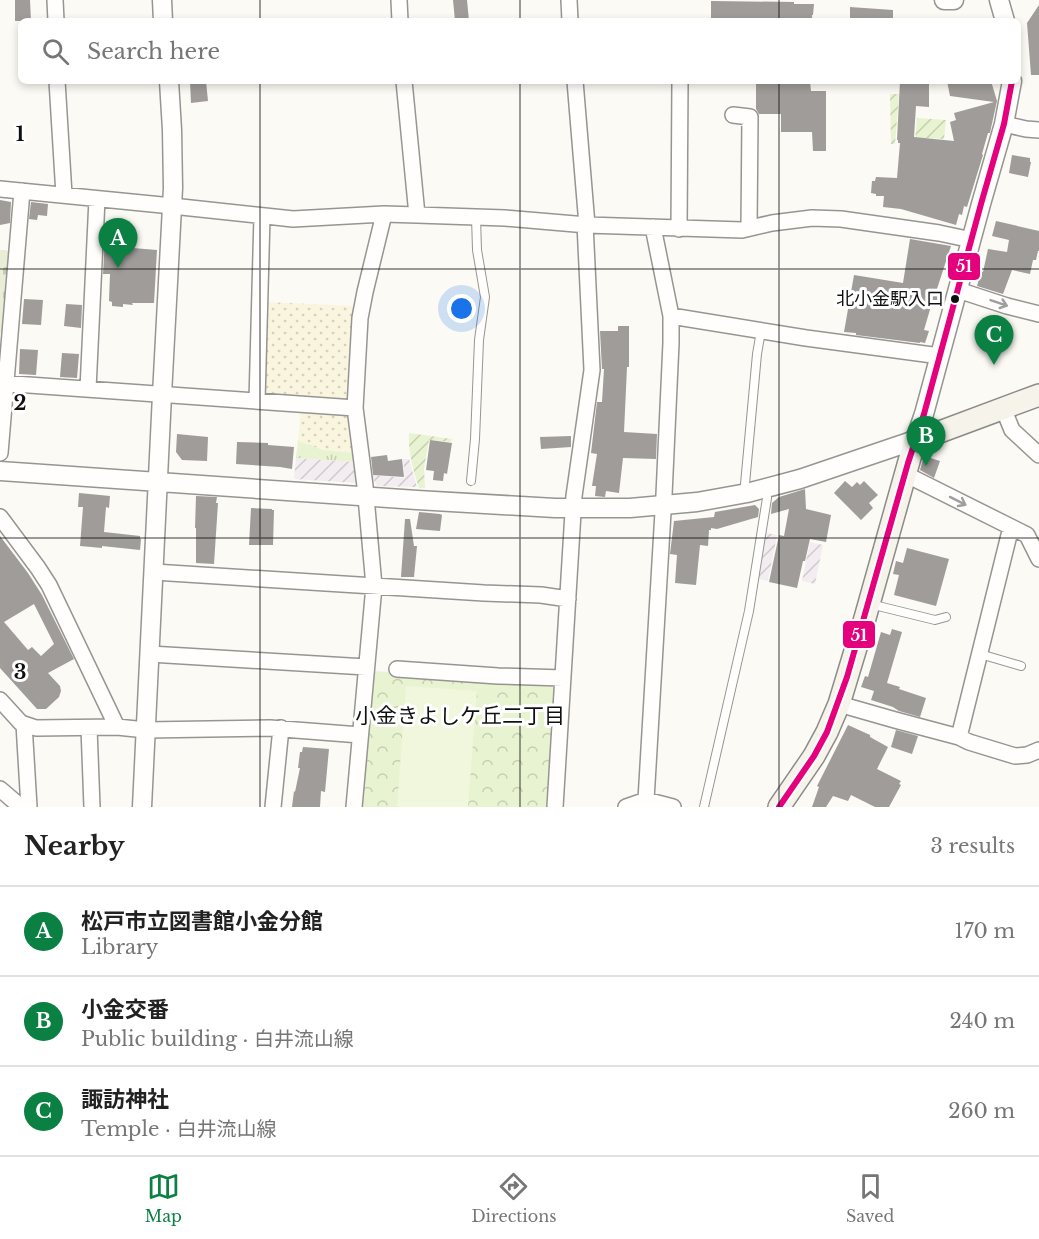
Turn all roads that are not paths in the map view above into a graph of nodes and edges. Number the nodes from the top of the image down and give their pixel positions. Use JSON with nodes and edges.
{"nodes":[{"id":1,"x":55,"y":0,"type":"edge"},
{"id":2,"x":162,"y":0,"type":"edge"},
{"id":3,"x":399,"y":0,"type":"edge"},
{"id":4,"x":569,"y":0,"type":"edge"},
{"id":5,"x":944,"y":0,"type":"edge"},
{"id":6,"x":954,"y":0,"type":"edge"},
{"id":7,"x":999,"y":0,"type":"edge"},
{"id":8,"x":56,"y":18,"type":"edge"},
{"id":9,"x":163,"y":18,"type":"edge"},
{"id":10,"x":400,"y":18,"type":"edge"},
{"id":11,"x":570,"y":18,"type":"edge"},
{"id":12,"x":1004,"y":18,"type":"edge"},
{"id":13,"x":57,"y":84,"type":"edge"},
{"id":14,"x":169,"y":84,"type":"edge"},
{"id":15,"x":404,"y":84,"type":"edge"},
{"id":16,"x":575,"y":84,"type":"edge"},
{"id":17,"x":680,"y":84,"type":"edge"},
{"id":18,"x":1011,"y":84,"type":"edge"},
{"id":19,"x":733,"y":115,"type":"dead end"},
{"id":20,"x":1004,"y":124,"type":"junction"},
{"id":21,"x":1039,"y":130,"type":"edge"},
{"id":22,"x":0,"y":189,"type":"edge"},
{"id":23,"x":22,"y":191,"type":"junction"},
{"id":24,"x":64,"y":195,"type":"junction"},
{"id":25,"x":97,"y":199,"type":"junction"},
{"id":26,"x":172,"y":206,"type":"junction"},
{"id":27,"x":384,"y":214,"type":"junction"},
{"id":28,"x":417,"y":215,"type":"junction"},
{"id":29,"x":262,"y":216,"type":"junction"},
{"id":30,"x":476,"y":216,"type":"junction"},
{"id":31,"x":586,"y":224,"type":"junction"},
{"id":32,"x":653,"y":227,"type":"junction"},
{"id":33,"x":749,"y":228,"type":"junction"},
{"id":34,"x":679,"y":229,"type":"junction"},
{"id":35,"x":972,"y":240,"type":"junction"},
{"id":36,"x":958,"y":290,"type":"junction"},
{"id":37,"x":1039,"y":314,"type":"edge"},
{"id":38,"x":671,"y":316,"type":"junction"},
{"id":39,"x":761,"y":331,"type":"junction"},
{"id":40,"x":940,"y":356,"type":"junction"},
{"id":41,"x":3,"y":383,"type":"edge"},
{"id":42,"x":88,"y":389,"type":"junction"},
{"id":43,"x":1039,"y":394,"type":"edge"},
{"id":44,"x":162,"y":395,"type":"junction"},
{"id":45,"x":257,"y":402,"type":"junction"},
{"id":46,"x":355,"y":408,"type":"junction"},
{"id":47,"x":1004,"y":408,"type":"junction"},
{"id":48,"x":915,"y":440,"type":"junction"},
{"id":49,"x":0,"y":445,"type":"edge"},
{"id":50,"x":0,"y":453,"type":"edge"},
{"id":51,"x":1039,"y":455,"type":"edge"},
{"id":52,"x":0,"y":471,"type":"edge"},
{"id":53,"x":906,"y":474,"type":"junction"},
{"id":54,"x":471,"y":481,"type":"dead end"},
{"id":55,"x":159,"y":482,"type":"junction"},
{"id":56,"x":766,"y":489,"type":"junction"},
{"id":57,"x":747,"y":494,"type":"junction"},
{"id":58,"x":366,"y":496,"type":"junction"},
{"id":59,"x":664,"y":506,"type":"junction"},
{"id":60,"x":574,"y":508,"type":"junction"},
{"id":61,"x":0,"y":517,"type":"edge"},
{"id":62,"x":1011,"y":527,"type":"junction"},
{"id":63,"x":1039,"y":559,"type":"edge"},
{"id":64,"x":154,"y":572,"type":"junction"},
{"id":65,"x":374,"y":586,"type":"junction"},
{"id":66,"x":568,"y":599,"type":"junction"},
{"id":67,"x":869,"y":604,"type":"junction"},
{"id":68,"x":946,"y":617,"type":"dead end"},
{"id":69,"x":150,"y":654,"type":"junction"},
{"id":70,"x":980,"y":654,"type":"junction"},
{"id":71,"x":1022,"y":666,"type":"dead end"},
{"id":72,"x":366,"y":668,"type":"junction"},
{"id":73,"x":397,"y":669,"type":"dead end"},
{"id":74,"x":563,"y":678,"type":"junction"},
{"id":75,"x":0,"y":700,"type":"edge"},
{"id":76,"x":839,"y":704,"type":"junction"},
{"id":77,"x":24,"y":724,"type":"junction"},
{"id":78,"x":117,"y":727,"type":"junction"},
{"id":79,"x":89,"y":728,"type":"junction"},
{"id":80,"x":281,"y":728,"type":"junction"},
{"id":81,"x":146,"y":730,"type":"junction"},
{"id":82,"x":360,"y":735,"type":"junction"},
{"id":83,"x":959,"y":737,"type":"junction"},
{"id":84,"x":1039,"y":750,"type":"edge"},
{"id":85,"x":0,"y":789,"type":"edge"},
{"id":86,"x":645,"y":800,"type":"junction"},
{"id":87,"x":21,"y":807,"type":"edge"},
{"id":88,"x":29,"y":807,"type":"edge"},
{"id":89,"x":92,"y":807,"type":"edge"},
{"id":90,"x":142,"y":807,"type":"edge"},
{"id":91,"x":273,"y":807,"type":"edge"},
{"id":92,"x":354,"y":807,"type":"edge"},
{"id":93,"x":555,"y":807,"type":"edge"},
{"id":94,"x":626,"y":807,"type":"edge"},
{"id":95,"x":673,"y":807,"type":"edge"},
{"id":96,"x":704,"y":807,"type":"edge"},
{"id":97,"x":779,"y":807,"type":"edge"}],
"edges":[{"from":1,"to":8,"type":"street"},
{"from":2,"to":9,"type":"street"},
{"from":3,"to":10,"type":"street"},
{"from":4,"to":11,"type":"street"},
{"from":5,"to":6,"type":"street"},
{"from":7,"to":12,"type":"street"},
{"from":13,"to":24,"type":"street"},
{"from":14,"to":26,"type":"street"},
{"from":15,"to":28,"type":"street"},
{"from":16,"to":31,"type":"street"},
{"from":17,"to":34,"type":"street"},
{"from":18,"to":20,"type":"street"},
{"from":19,"to":33,"type":"street"},
{"from":20,"to":21,"type":"street"},
{"from":20,"to":35,"type":"street"},
{"from":22,"to":23,"type":"street"},
{"from":23,"to":24,"type":"street"},
{"from":23,"to":41,"type":"street"},
{"from":24,"to":25,"type":"street"},
{"from":25,"to":26,"type":"street"},
{"from":25,"to":42,"type":"street"},
{"from":26,"to":29,"type":"street"},
{"from":26,"to":44,"type":"street"},
{"from":27,"to":28,"type":"street"},
{"from":27,"to":29,"type":"street"},
{"from":27,"to":46,"type":"street"},
{"from":28,"to":30,"type":"street"},
{"from":29,"to":45,"type":"street"},
{"from":30,"to":31,"type":"street"},
{"from":30,"to":54,"type":"lane"},
{"from":31,"to":32,"type":"street"},
{"from":31,"to":60,"type":"street"},
{"from":32,"to":34,"type":"street"},
{"from":32,"to":38,"type":"street"},
{"from":33,"to":34,"type":"street"},
{"from":33,"to":35,"type":"street"},
{"from":35,"to":36,"type":"street"},
{"from":36,"to":37,"type":"street","one_way":true},
{"from":36,"to":40,"type":"street"},
{"from":38,"to":39,"type":"street"},
{"from":38,"to":59,"type":"street"},
{"from":39,"to":40,"type":"street"},
{"from":39,"to":57,"type":"lane"},
{"from":40,"to":48,"type":"street"},
{"from":41,"to":42,"type":"street"},
{"from":41,"to":49,"type":"street"},
{"from":42,"to":44,"type":"street"},
{"from":43,"to":47,"type":"main road"},
{"from":44,"to":45,"type":"street"},
{"from":44,"to":55,"type":"street"},
{"from":45,"to":46,"type":"street"},
{"from":46,"to":58,"type":"street"},
{"from":47,"to":48,"type":"main road"},
{"from":47,"to":51,"type":"street"},
{"from":48,"to":53,"type":"main road"},
{"from":48,"to":56,"type":"street"},
{"from":49,"to":50,"type":"street"},
{"from":52,"to":55,"type":"street"},
{"from":53,"to":62,"type":"street","one_way":true},
{"from":53,"to":67,"type":"main road"},
{"from":55,"to":58,"type":"street"},
{"from":55,"to":64,"type":"street"},
{"from":56,"to":57,"type":"street"},
{"from":56,"to":96,"type":"lane"},
{"from":57,"to":59,"type":"street"},
{"from":58,"to":60,"type":"street"},
{"from":58,"to":65,"type":"street"},
{"from":59,"to":60,"type":"street"},
{"from":59,"to":86,"type":"street"},
{"from":60,"to":66,"type":"street"},
{"from":61,"to":78,"type":"street"},
{"from":62,"to":63,"type":"street"},
{"from":62,"to":70,"type":"street"},
{"from":64,"to":65,"type":"street"},
{"from":64,"to":69,"type":"street"},
{"from":65,"to":66,"type":"street"},
{"from":65,"to":72,"type":"street"},
{"from":66,"to":74,"type":"street"},
{"from":67,"to":68,"type":"lane"},
{"from":67,"to":76,"type":"main road"},
{"from":69,"to":72,"type":"street"},
{"from":69,"to":81,"type":"street"},
{"from":70,"to":71,"type":"lane"},
{"from":70,"to":83,"type":"street"},
{"from":72,"to":82,"type":"street"},
{"from":73,"to":74,"type":"street"},
{"from":74,"to":93,"type":"street"},
{"from":75,"to":77,"type":"street"},
{"from":76,"to":83,"type":"street"},
{"from":76,"to":97,"type":"main road"},
{"from":77,"to":79,"type":"street"},
{"from":77,"to":88,"type":"street"},
{"from":78,"to":79,"type":"street"},
{"from":78,"to":81,"type":"street"},
{"from":79,"to":89,"type":"street"},
{"from":80,"to":81,"type":"street"},
{"from":80,"to":82,"type":"street"},
{"from":80,"to":91,"type":"street"},
{"from":81,"to":90,"type":"street"},
{"from":82,"to":92,"type":"street"},
{"from":83,"to":84,"type":"street"},
{"from":85,"to":87,"type":"street"},
{"from":86,"to":94,"type":"street"},
{"from":86,"to":95,"type":"street"}]}
